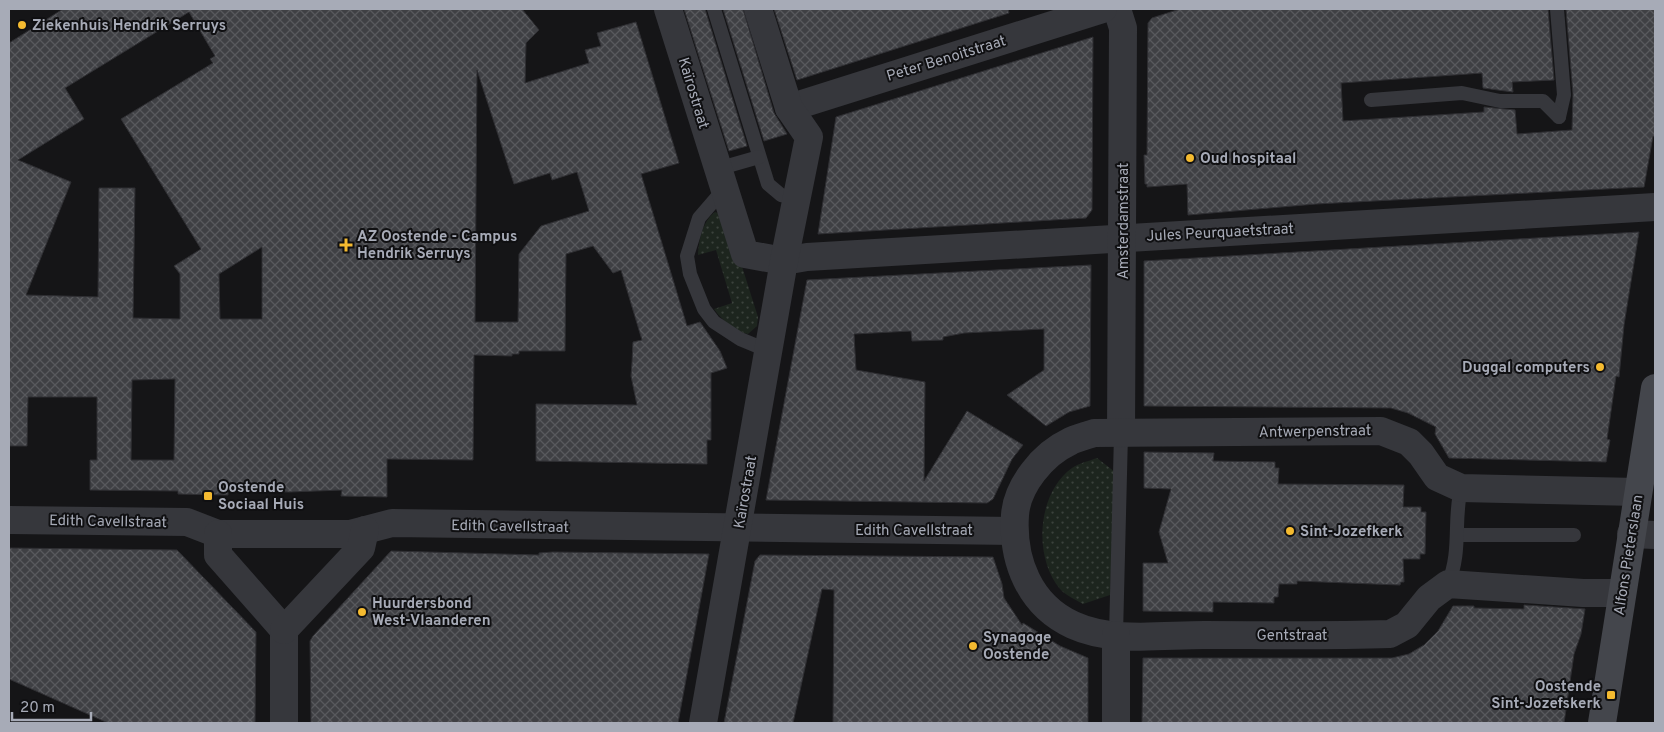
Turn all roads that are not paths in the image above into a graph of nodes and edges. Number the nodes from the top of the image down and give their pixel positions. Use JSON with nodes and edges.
{"nodes":[{"id":1,"x":668,"y":9,"type":"edge"},
{"id":2,"x":714,"y":9,"type":"edge"},
{"id":3,"x":758,"y":9,"type":"edge"},
{"id":4,"x":1103,"y":9,"type":"edge"},
{"id":5,"x":1116,"y":9,"type":"edge"},
{"id":6,"x":1557,"y":9,"type":"edge"},
{"id":7,"x":1371,"y":100,"type":"dead end"},
{"id":8,"x":789,"y":108,"type":"junction"},
{"id":9,"x":759,"y":157,"type":"junction"},
{"id":10,"x":720,"y":179,"type":"junction"},
{"id":11,"x":798,"y":198,"type":"junction"},
{"id":12,"x":1655,"y":207,"type":"edge"},
{"id":13,"x":1123,"y":238,"type":"junction"},
{"id":14,"x":784,"y":261,"type":"junction"},
{"id":15,"x":769,"y":350,"type":"junction"},
{"id":16,"x":1655,"y":388,"type":"edge"},
{"id":17,"x":1121,"y":434,"type":"junction"},
{"id":18,"x":1461,"y":488,"type":"junction"},
{"id":19,"x":1637,"y":492,"type":"junction"},
{"id":20,"x":9,"y":520,"type":"edge"},
{"id":21,"x":739,"y":529,"type":"junction"},
{"id":22,"x":365,"y":530,"type":"junction"},
{"id":23,"x":1014,"y":531,"type":"junction"},
{"id":24,"x":218,"y":534,"type":"junction"},
{"id":25,"x":1457,"y":534,"type":"junction"},
{"id":26,"x":1643,"y":534,"type":"edge"},
{"id":27,"x":1574,"y":535,"type":"dead end"},
{"id":28,"x":1448,"y":584,"type":"junction"},
{"id":29,"x":1622,"y":592,"type":"junction"},
{"id":30,"x":284,"y":630,"type":"junction"},
{"id":31,"x":1116,"y":635,"type":"junction"},
{"id":32,"x":284,"y":723,"type":"edge"},
{"id":33,"x":703,"y":723,"type":"edge"},
{"id":34,"x":1116,"y":723,"type":"edge"},
{"id":35,"x":1602,"y":723,"type":"edge"}],
"edges":[{"from":1,"to":10,"type":"street","name":"Kaïrostraat"},
{"from":2,"to":9,"type":"lane"},
{"from":3,"to":8,"type":"street","name":"Kaïrostraat"},
{"from":4,"to":8,"type":"street","name":"Peter Benoitstraat"},
{"from":5,"to":13,"type":"street","name":"Amsterdamstraat"},
{"from":6,"to":7,"type":"lane"},
{"from":8,"to":11,"type":"street","name":"Kaïrostraat"},
{"from":9,"to":10,"type":"lane"},
{"from":9,"to":11,"type":"lane"},
{"from":10,"to":14,"type":"street","name":"Kaïrostraat"},
{"from":10,"to":15,"type":"lane"},
{"from":11,"to":14,"type":"street","name":"Kaïrostraat"},
{"from":12,"to":13,"type":"street","name":"Jules Peurquaetstraat"},
{"from":13,"to":14,"type":"street","name":"Jules Peurquaetstraat"},
{"from":13,"to":17,"type":"street","name":"Amsterdamstraat"},
{"from":14,"to":15,"type":"street","name":"Kaïrostraat"},
{"from":15,"to":21,"type":"street","name":"Kaïrostraat"},
{"from":16,"to":19,"type":"street","name":"Alfons Pieterslaan"},
{"from":17,"to":18,"type":"street","name":"Antwerpenstraat"},
{"from":17,"to":23,"type":"street","name":"Antwerpenstraat"},
{"from":17,"to":31,"type":"lane"},
{"from":18,"to":19,"type":"street","name":"Antwerpenstraat"},
{"from":18,"to":25,"type":"lane"},
{"from":19,"to":26,"type":"street","name":"Alfons Pieterslaan"},
{"from":20,"to":24,"type":"street","name":"Edith Cavellstraat"},
{"from":21,"to":22,"type":"street","name":"Edith Cavellstraat"},
{"from":21,"to":23,"type":"street","name":"Edith Cavellstraat"},
{"from":21,"to":33,"type":"street","name":"Kaïrostraat"},
{"from":22,"to":24,"type":"street","name":"Edith Cavellstraat"},
{"from":22,"to":30,"type":"street"},
{"from":23,"to":31,"type":"street","name":"Gentstraat"},
{"from":24,"to":30,"type":"street"},
{"from":25,"to":27,"type":"lane"},
{"from":25,"to":28,"type":"lane"},
{"from":26,"to":29,"type":"street","name":"Alfons Pieterslaan"},
{"from":28,"to":29,"type":"street"},
{"from":28,"to":31,"type":"street","name":"Gentstraat"},
{"from":29,"to":35,"type":"street","name":"Alfons Pieterslaan"},
{"from":30,"to":32,"type":"street"},
{"from":31,"to":34,"type":"street"}]}
